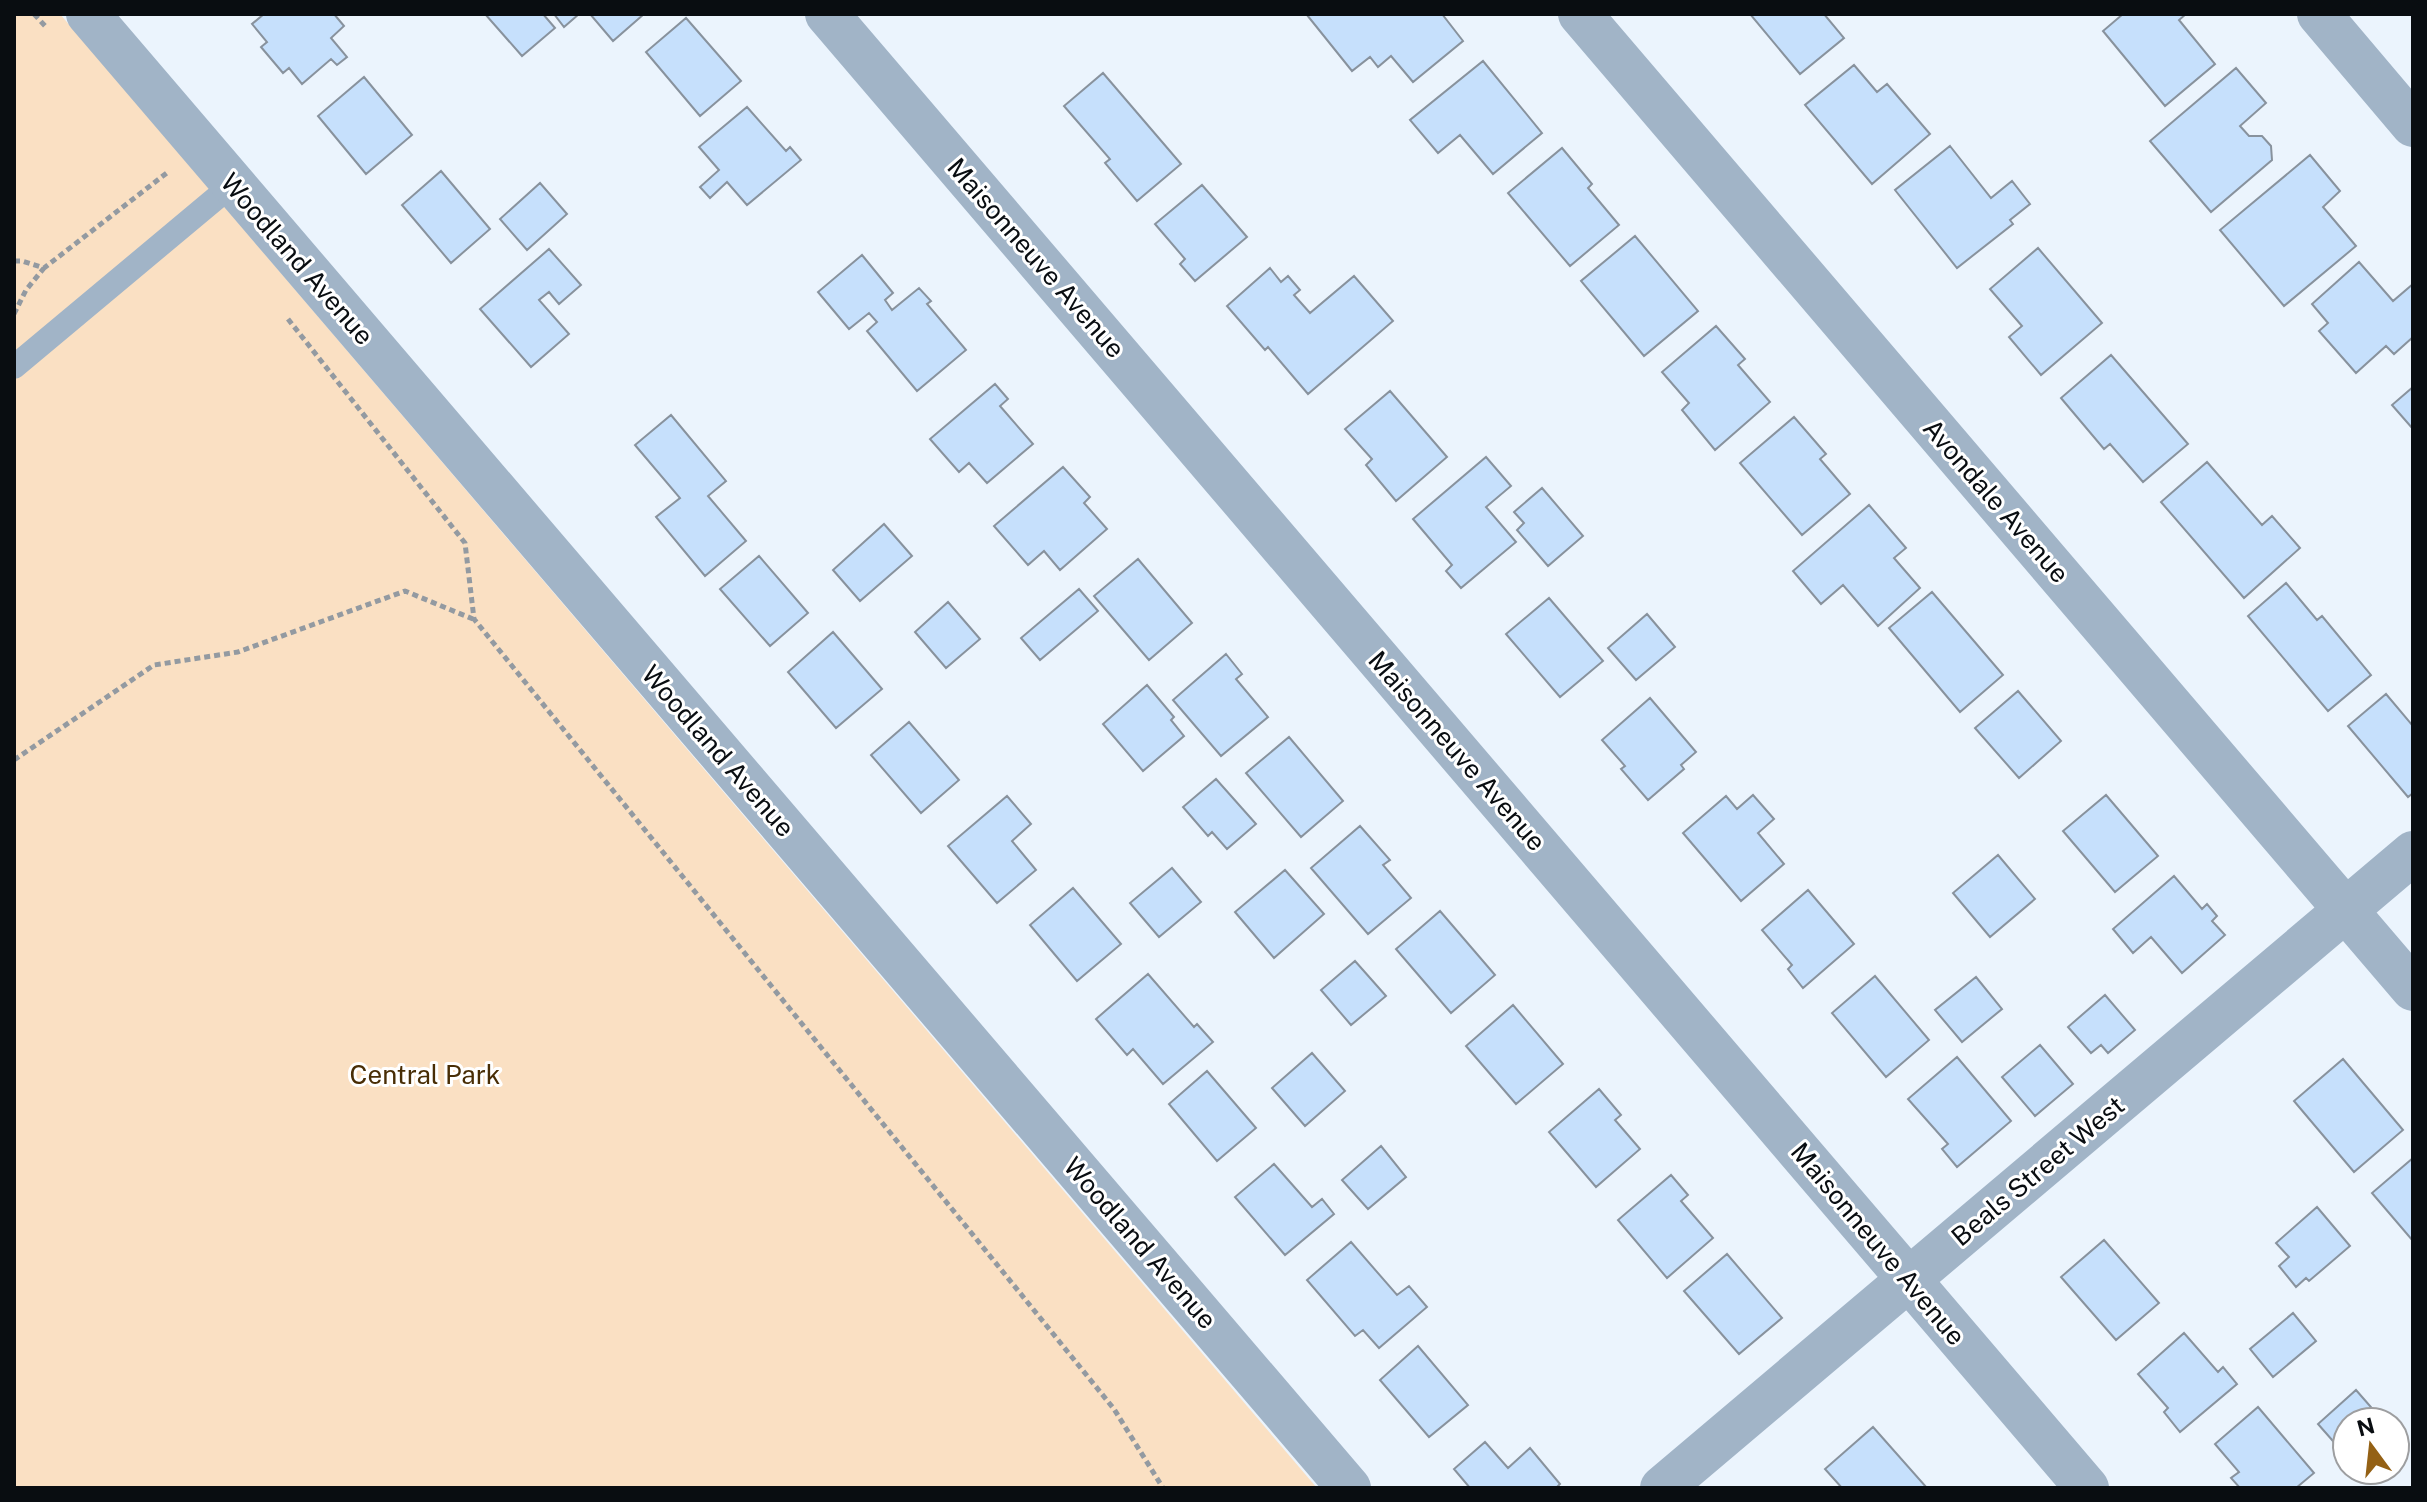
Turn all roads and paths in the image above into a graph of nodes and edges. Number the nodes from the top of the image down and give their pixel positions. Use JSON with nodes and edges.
{"nodes":[{"id":1,"x":88,"y":14,"type":"edge"},
{"id":2,"x":827,"y":14,"type":"edge"},
{"id":3,"x":1580,"y":14,"type":"edge"},
{"id":4,"x":2319,"y":14,"type":"edge"},
{"id":5,"x":2413,"y":125,"type":"edge"},
{"id":6,"x":172,"y":169,"type":"dead end"},
{"id":7,"x":233,"y":184,"type":"junction"},
{"id":8,"x":14,"y":261,"type":"edge"},
{"id":9,"x":44,"y":268,"type":"junction"},
{"id":10,"x":14,"y":314,"type":"edge"},
{"id":11,"x":286,"y":318,"type":"dead end"},
{"id":12,"x":14,"y":367,"type":"edge"},
{"id":13,"x":474,"y":619,"type":"junction"},
{"id":14,"x":14,"y":760,"type":"edge"},
{"id":15,"x":2413,"y":853,"type":"edge"},
{"id":16,"x":2346,"y":910,"type":"junction"},
{"id":17,"x":2413,"y":989,"type":"edge"},
{"id":18,"x":1909,"y":1279,"type":"junction"},
{"id":19,"x":1163,"y":1488,"type":"edge"},
{"id":20,"x":1349,"y":1488,"type":"edge"},
{"id":21,"x":1662,"y":1488,"type":"edge"},
{"id":22,"x":2087,"y":1488,"type":"edge"}],
"edges":[{"from":1,"to":7,"type":"street","name":"Woodland Avenue"},
{"from":2,"to":18,"type":"street","name":"Maisonneuve Avenue"},
{"from":3,"to":16,"type":"street","name":"Avondale Avenue"},
{"from":4,"to":5,"type":"street"},
{"from":6,"to":9,"type":"path"},
{"from":7,"to":12,"type":"lane"},
{"from":7,"to":20,"type":"street","name":"Woodland Avenue"},
{"from":8,"to":9,"type":"path"},
{"from":9,"to":10,"type":"path"},
{"from":11,"to":13,"type":"path"},
{"from":13,"to":14,"type":"path"},
{"from":13,"to":19,"type":"path"},
{"from":15,"to":16,"type":"street","name":"Beals Street West"},
{"from":16,"to":17,"type":"street","name":"Avondale Avenue"},
{"from":16,"to":18,"type":"street","name":"Beals Street West"},
{"from":18,"to":21,"type":"street","name":"Beals Street West"},
{"from":18,"to":22,"type":"street","name":"Maisonneuve Avenue"}]}
